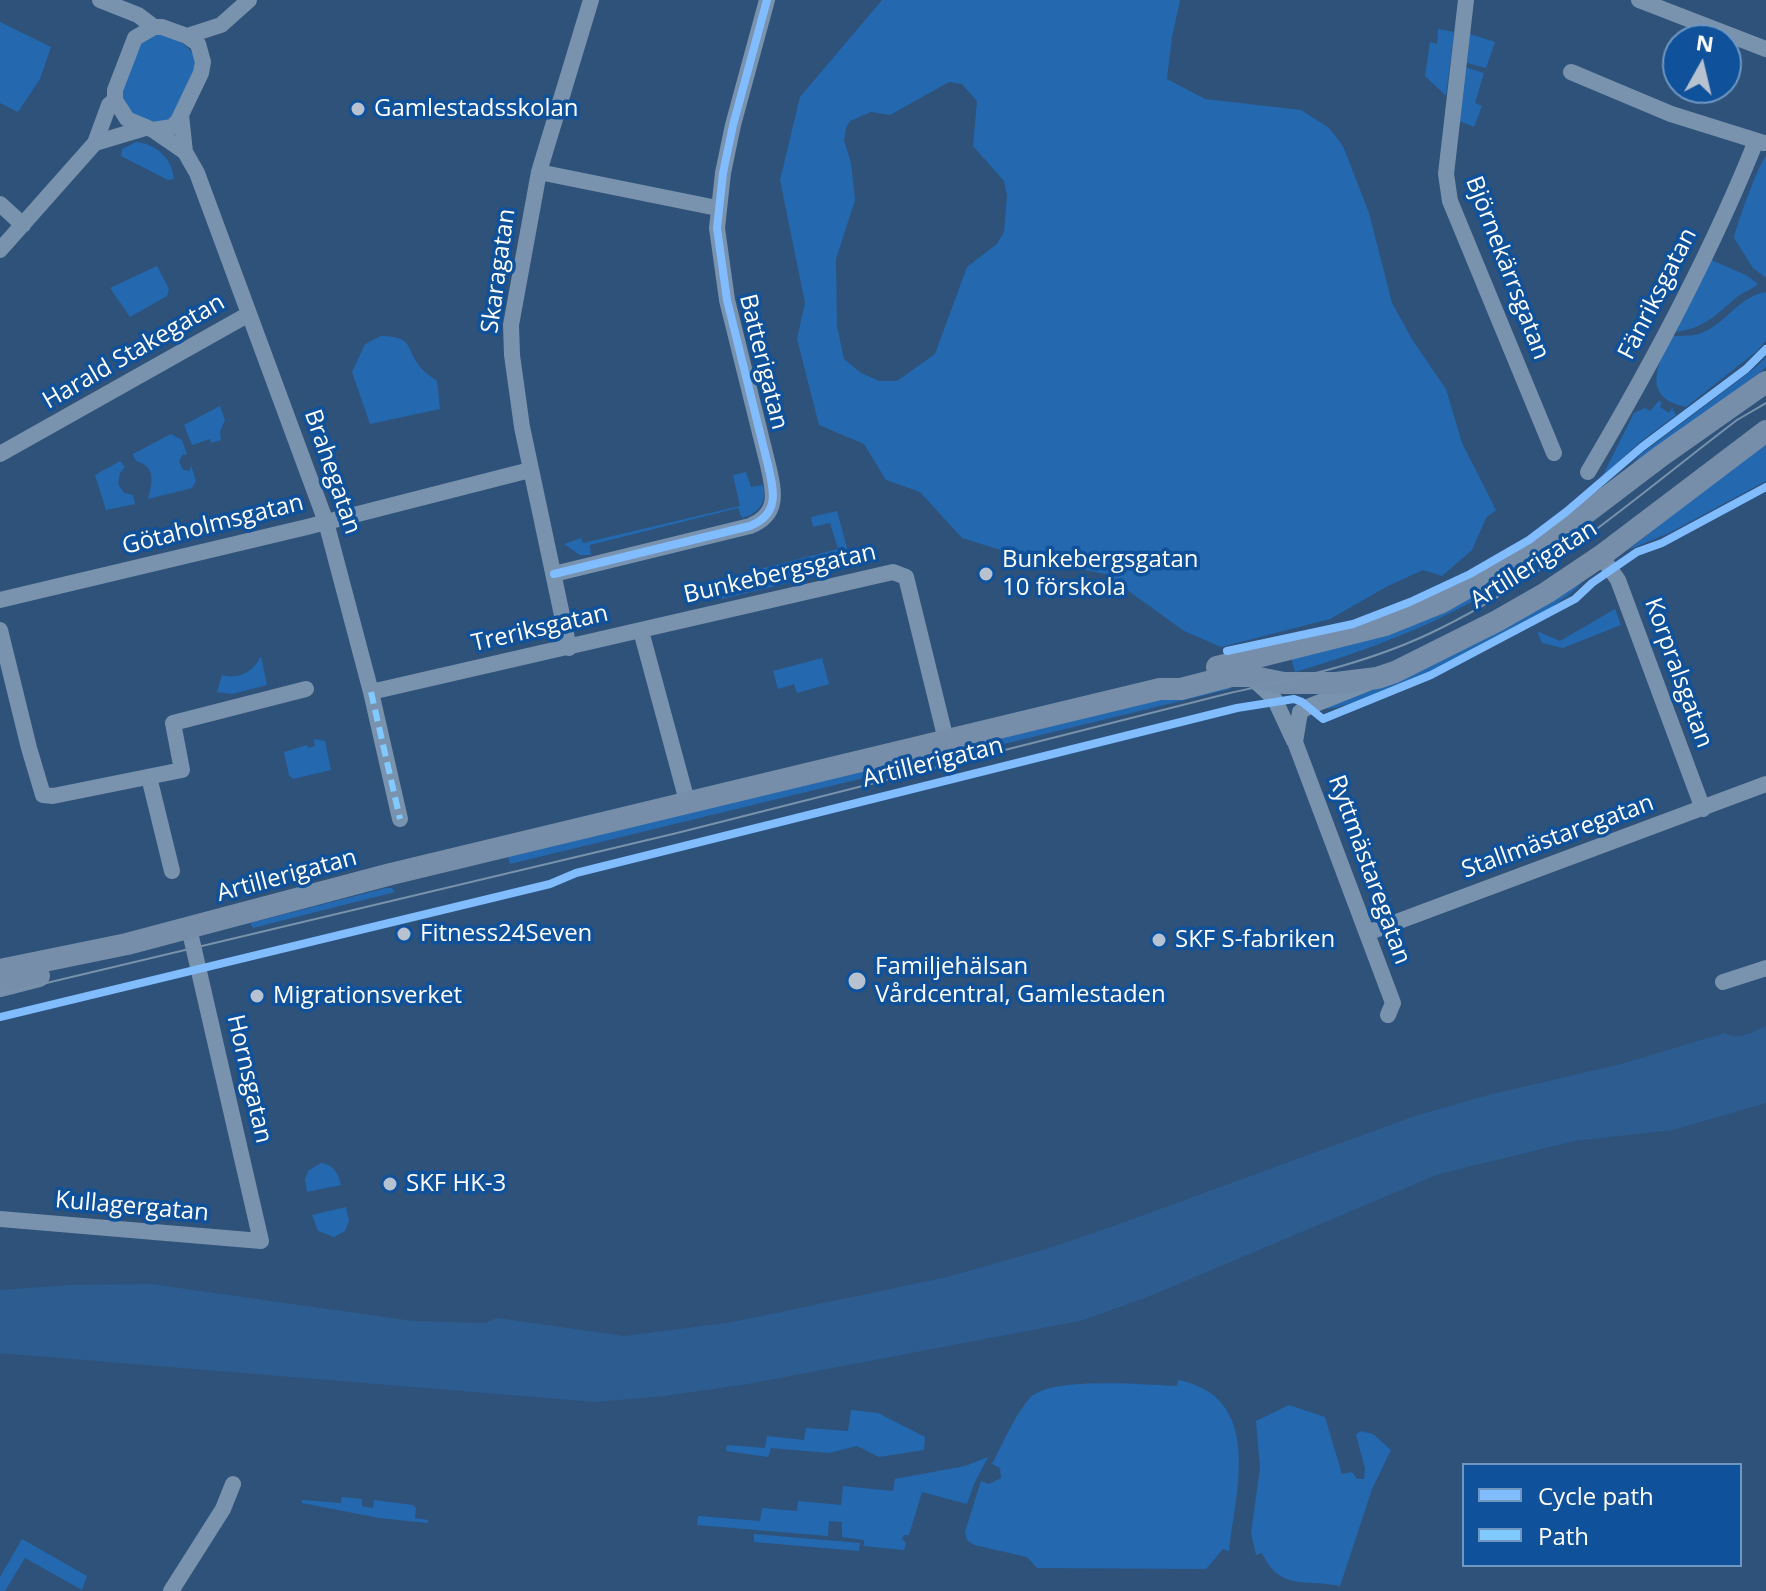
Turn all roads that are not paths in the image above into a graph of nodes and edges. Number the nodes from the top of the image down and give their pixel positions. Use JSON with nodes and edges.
{"nodes":[{"id":1,"x":100,"y":0,"type":"edge"},
{"id":2,"x":249,"y":0,"type":"edge"},
{"id":3,"x":591,"y":0,"type":"edge"},
{"id":4,"x":767,"y":0,"type":"edge"},
{"id":5,"x":1466,"y":0,"type":"edge"},
{"id":6,"x":1639,"y":0,"type":"edge"},
{"id":7,"x":123,"y":11,"type":"junction"},
{"id":8,"x":221,"y":25,"type":"junction"},
{"id":9,"x":154,"y":27,"type":"junction"},
{"id":10,"x":187,"y":36,"type":"junction"},
{"id":11,"x":134,"y":41,"type":"junction"},
{"id":12,"x":1766,"y":49,"type":"edge"},
{"id":13,"x":203,"y":62,"type":"junction"},
{"id":14,"x":1571,"y":72,"type":"dead end"},
{"id":15,"x":115,"y":100,"type":"junction"},
{"id":16,"x":181,"y":115,"type":"junction"},
{"id":17,"x":149,"y":129,"type":"junction"},
{"id":18,"x":1761,"y":142,"type":"edge"},
{"id":19,"x":95,"y":143,"type":"junction"},
{"id":20,"x":185,"y":152,"type":"junction"},
{"id":21,"x":539,"y":172,"type":"junction"},
{"id":22,"x":0,"y":204,"type":"edge"},
{"id":23,"x":717,"y":208,"type":"junction"},
{"id":24,"x":23,"y":225,"type":"junction"},
{"id":25,"x":0,"y":250,"type":"edge"},
{"id":26,"x":249,"y":314,"type":"junction"},
{"id":27,"x":1764,"y":381,"type":"edge"},
{"id":28,"x":1766,"y":431,"type":"edge"},
{"id":29,"x":1554,"y":453,"type":"dead end"},
{"id":30,"x":0,"y":454,"type":"edge"},
{"id":31,"x":530,"y":470,"type":"junction"},
{"id":32,"x":1588,"y":472,"type":"dead end"},
{"id":33,"x":326,"y":522,"type":"junction"},
{"id":34,"x":1601,"y":556,"type":"junction"},
{"id":35,"x":554,"y":574,"type":"junction"},
{"id":36,"x":0,"y":600,"type":"edge"},
{"id":37,"x":0,"y":630,"type":"edge"},
{"id":38,"x":641,"y":631,"type":"junction"},
{"id":39,"x":569,"y":648,"type":"junction"},
{"id":40,"x":1242,"y":669,"type":"junction"},
{"id":41,"x":1377,"y":678,"type":"junction"},
{"id":42,"x":306,"y":689,"type":"dead end"},
{"id":43,"x":371,"y":692,"type":"junction"},
{"id":44,"x":946,"y":740,"type":"junction"},
{"id":45,"x":1295,"y":742,"type":"junction"},
{"id":46,"x":149,"y":777,"type":"junction"},
{"id":47,"x":1766,"y":784,"type":"edge"},
{"id":48,"x":687,"y":801,"type":"junction"},
{"id":49,"x":1703,"y":809,"type":"junction"},
{"id":50,"x":400,"y":819,"type":"dead end"},
{"id":51,"x":172,"y":871,"type":"dead end"},
{"id":52,"x":189,"y":928,"type":"junction"},
{"id":53,"x":1367,"y":933,"type":"junction"},
{"id":54,"x":127,"y":944,"type":"junction"},
{"id":55,"x":48,"y":961,"type":"junction"},
{"id":56,"x":1766,"y":968,"type":"edge"},
{"id":57,"x":0,"y":970,"type":"edge"},
{"id":58,"x":0,"y":978,"type":"edge"},
{"id":59,"x":1723,"y":982,"type":"dead end"},
{"id":60,"x":0,"y":986,"type":"edge"},
{"id":61,"x":1388,"y":1015,"type":"dead end"},
{"id":62,"x":0,"y":1219,"type":"edge"},
{"id":63,"x":261,"y":1241,"type":"joint"},
{"id":64,"x":233,"y":1484,"type":"dead end"},
{"id":65,"x":171,"y":1591,"type":"edge"}],
"edges":[{"from":1,"to":7,"type":"street"},
{"from":2,"to":8,"type":"street"},
{"from":3,"to":21,"type":"street","name":"Skaragatan"},
{"from":4,"to":23,"type":"street","name":"Batterigatan"},
{"from":5,"to":29,"type":"street","name":"Björnekärrsgatan"},
{"from":6,"to":12,"type":"street"},
{"from":7,"to":9,"type":"street"},
{"from":7,"to":11,"type":"street"},
{"from":8,"to":10,"type":"street"},
{"from":8,"to":13,"type":"street"},
{"from":9,"to":10,"type":"street"},
{"from":9,"to":11,"type":"street"},
{"from":10,"to":13,"type":"street"},
{"from":11,"to":15,"type":"street"},
{"from":13,"to":16,"type":"street"},
{"from":14,"to":18,"type":"street"},
{"from":15,"to":17,"type":"street"},
{"from":15,"to":19,"type":"street"},
{"from":16,"to":17,"type":"street"},
{"from":16,"to":20,"type":"street","name":"Brahegatan"},
{"from":17,"to":19,"type":"street"},
{"from":17,"to":20,"type":"street","name":"Brahegatan"},
{"from":18,"to":32,"type":"street","name":"Fänriksgatan"},
{"from":19,"to":24,"type":"street"},
{"from":20,"to":26,"type":"street","name":"Brahegatan"},
{"from":21,"to":23,"type":"street"},
{"from":21,"to":31,"type":"street","name":"Skaragatan"},
{"from":22,"to":24,"type":"street"},
{"from":23,"to":35,"type":"street","name":"Batterigatan"},
{"from":24,"to":25,"type":"street"},
{"from":26,"to":30,"type":"street","name":"Harald Stakegatan"},
{"from":26,"to":33,"type":"street","name":"Brahegatan"},
{"from":27,"to":40,"type":"main road","name":"Artillerigatan"},
{"from":28,"to":34,"type":"main road","name":"Artillerigatan"},
{"from":31,"to":33,"type":"street","name":"Götaholmsgatan"},
{"from":31,"to":35,"type":"street","name":"Skaragatan"},
{"from":33,"to":36,"type":"street","name":"Götaholmsgatan"},
{"from":33,"to":43,"type":"street","name":"Brahegatan"},
{"from":34,"to":41,"type":"main road","name":"Artillerigatan"},
{"from":34,"to":49,"type":"street","name":"Korpralsgatan"},
{"from":35,"to":39,"type":"street","name":"Skaragatan"},
{"from":37,"to":46,"type":"street"},
{"from":38,"to":39,"type":"street","name":"Treriksgatan"},
{"from":38,"to":44,"type":"street","name":"Bunkebergsgatan"},
{"from":38,"to":48,"type":"street","name":"Treriksgatan"},
{"from":39,"to":43,"type":"street","name":"Treriksgatan"},
{"from":40,"to":41,"type":"main road","name":"Artillerigatan"},
{"from":40,"to":44,"type":"main road","name":"Artillerigatan"},
{"from":40,"to":45,"type":"street","name":"Ryttmästaregatan"},
{"from":41,"to":45,"type":"street"},
{"from":42,"to":46,"type":"street"},
{"from":43,"to":50,"type":"street","name":"Brahegatan"},
{"from":44,"to":48,"type":"main road","name":"Artillerigatan"},
{"from":45,"to":53,"type":"street","name":"Ryttmästaregatan"},
{"from":46,"to":51,"type":"street"},
{"from":47,"to":49,"type":"street","name":"Stallmästaregatan"},
{"from":48,"to":52,"type":"main road","name":"Artillerigatan"},
{"from":49,"to":53,"type":"street","name":"Stallmästaregatan"},
{"from":52,"to":54,"type":"main road","name":"Artillerigatan"},
{"from":52,"to":63,"type":"street","name":"Hornsgatan"},
{"from":53,"to":61,"type":"street","name":"Ryttmästaregatan"},
{"from":54,"to":55,"type":"main road","name":"Artillerigatan"},
{"from":54,"to":60,"type":"main road","name":"Artillerigatan"},
{"from":55,"to":57,"type":"main road","name":"Artillerigatan"},
{"from":55,"to":58,"type":"street","name":"Artillerigatan"},
{"from":56,"to":59,"type":"street"},
{"from":62,"to":63,"type":"street","name":"Kullagergatan"},
{"from":64,"to":65,"type":"street"}]}
